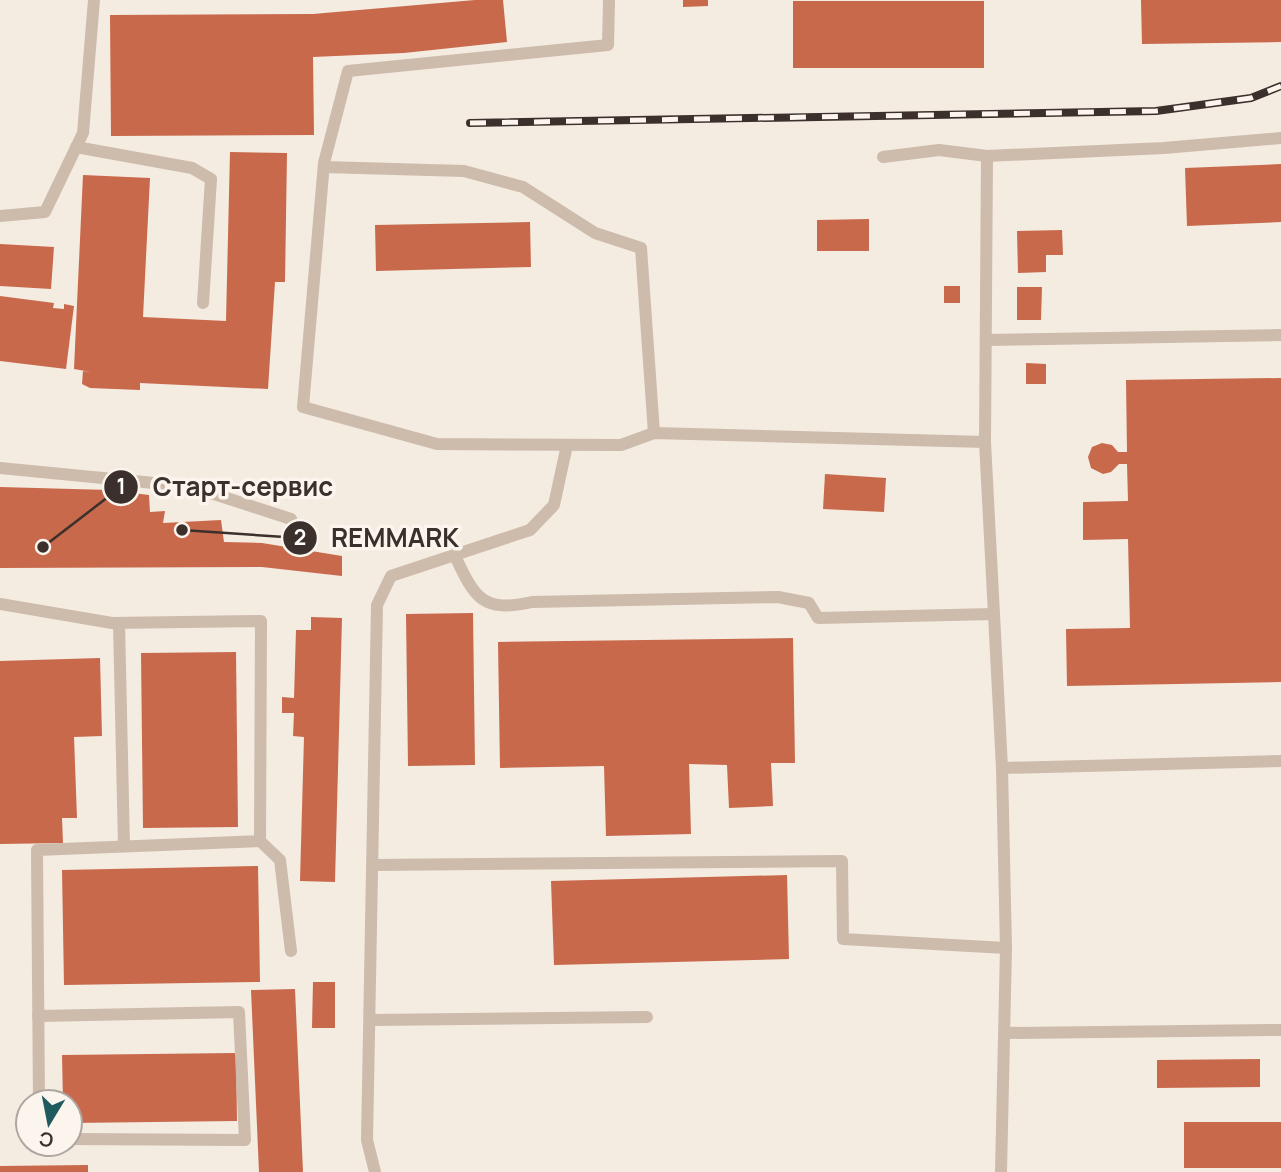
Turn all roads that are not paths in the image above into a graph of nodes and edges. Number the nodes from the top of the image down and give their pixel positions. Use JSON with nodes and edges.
{"nodes":[{"id":1,"x":96,"y":0,"type":"edge"},
{"id":2,"x":610,"y":0,"type":"edge"},
{"id":3,"x":1281,"y":138,"type":"edge"},
{"id":4,"x":76,"y":147,"type":"junction"},
{"id":5,"x":987,"y":156,"type":"junction"},
{"id":6,"x":883,"y":157,"type":"dead end"},
{"id":7,"x":324,"y":167,"type":"junction"},
{"id":8,"x":0,"y":216,"type":"edge"},
{"id":9,"x":203,"y":303,"type":"dead end"},
{"id":10,"x":1281,"y":335,"type":"edge"},
{"id":11,"x":986,"y":340,"type":"junction"},
{"id":12,"x":654,"y":433,"type":"junction"},
{"id":13,"x":985,"y":442,"type":"junction"},
{"id":14,"x":567,"y":445,"type":"junction"},
{"id":15,"x":0,"y":468,"type":"edge"},
{"id":16,"x":291,"y":519,"type":"dead end"},
{"id":17,"x":455,"y":556,"type":"junction"},
{"id":18,"x":0,"y":604,"type":"edge"},
{"id":19,"x":994,"y":614,"type":"junction"},
{"id":20,"x":119,"y":623,"type":"junction"},
{"id":21,"x":1281,"y":761,"type":"edge"},
{"id":22,"x":1002,"y":768,"type":"junction"},
{"id":23,"x":260,"y":841,"type":"junction"},
{"id":24,"x":124,"y":846,"type":"junction"},
{"id":25,"x":373,"y":865,"type":"junction"},
{"id":26,"x":1006,"y":948,"type":"junction"},
{"id":27,"x":291,"y":951,"type":"dead end"},
{"id":28,"x":38,"y":1016,"type":"junction"},
{"id":29,"x":647,"y":1017,"type":"dead end"},
{"id":30,"x":371,"y":1020,"type":"junction"},
{"id":31,"x":1281,"y":1030,"type":"edge"},
{"id":32,"x":1004,"y":1033,"type":"junction"},
{"id":33,"x":39,"y":1088,"type":"edge"},
{"id":34,"x":84,"y":1139,"type":"edge"},
{"id":35,"x":375,"y":1172,"type":"edge"},
{"id":36,"x":1001,"y":1172,"type":"edge"}],
"edges":[{"from":1,"to":4,"type":"lane"},
{"from":2,"to":7,"type":"lane"},
{"from":3,"to":5,"type":"lane"},
{"from":4,"to":8,"type":"lane"},
{"from":4,"to":9,"type":"lane"},
{"from":5,"to":6,"type":"lane"},
{"from":5,"to":11,"type":"lane"},
{"from":7,"to":12,"type":"lane"},
{"from":7,"to":14,"type":"lane"},
{"from":10,"to":11,"type":"lane"},
{"from":11,"to":13,"type":"lane"},
{"from":12,"to":13,"type":"lane"},
{"from":12,"to":14,"type":"lane"},
{"from":13,"to":19,"type":"lane"},
{"from":14,"to":17,"type":"lane"},
{"from":15,"to":16,"type":"lane"},
{"from":17,"to":19,"type":"lane"},
{"from":17,"to":25,"type":"lane"},
{"from":18,"to":20,"type":"lane"},
{"from":19,"to":22,"type":"lane"},
{"from":20,"to":23,"type":"lane"},
{"from":20,"to":24,"type":"lane"},
{"from":21,"to":22,"type":"lane"},
{"from":22,"to":26,"type":"lane"},
{"from":23,"to":24,"type":"lane"},
{"from":23,"to":27,"type":"lane"},
{"from":24,"to":28,"type":"lane"},
{"from":25,"to":26,"type":"lane"},
{"from":25,"to":30,"type":"lane"},
{"from":26,"to":32,"type":"lane"},
{"from":28,"to":33,"type":"lane"},
{"from":28,"to":34,"type":"lane"},
{"from":29,"to":30,"type":"lane"},
{"from":30,"to":35,"type":"lane"},
{"from":31,"to":32,"type":"lane"},
{"from":32,"to":36,"type":"lane"}]}
